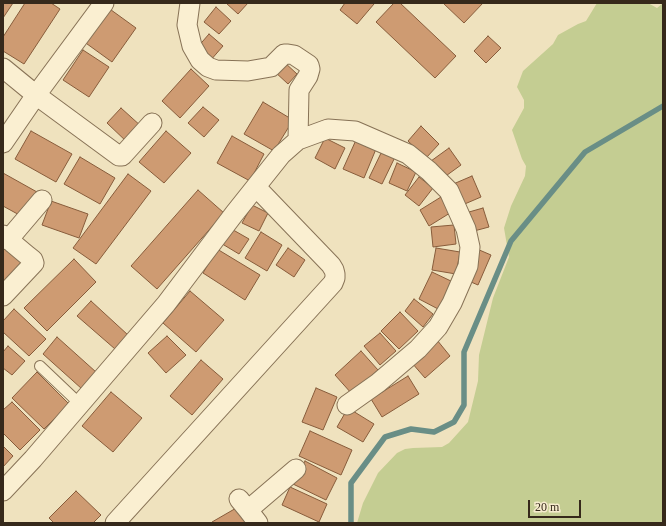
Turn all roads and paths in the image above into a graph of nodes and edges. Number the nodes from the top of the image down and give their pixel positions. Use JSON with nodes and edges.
{"nodes":[{"id":1,"x":104,"y":3,"type":"edge"},
{"id":2,"x":190,"y":3,"type":"edge"},
{"id":3,"x":3,"y":68,"type":"edge"},
{"id":4,"x":36,"y":94,"type":"junction"},
{"id":5,"x":152,"y":123,"type":"dead end"},
{"id":6,"x":298,"y":140,"type":"junction"},
{"id":7,"x":3,"y":143,"type":"edge"},
{"id":8,"x":256,"y":187,"type":"junction"},
{"id":9,"x":42,"y":200,"type":"dead end"},
{"id":10,"x":6,"y":237,"type":"edge"},
{"id":11,"x":3,"y":296,"type":"edge"},
{"id":12,"x":40,"y":366,"type":"dead end"},
{"id":13,"x":80,"y":404,"type":"junction"},
{"id":14,"x":347,"y":405,"type":"dead end"},
{"id":15,"x":296,"y":469,"type":"dead end"},
{"id":16,"x":3,"y":491,"type":"edge"},
{"id":17,"x":248,"y":511,"type":"edge"},
{"id":18,"x":115,"y":523,"type":"edge"}],
"edges":[{"from":1,"to":4,"type":"street"},
{"from":2,"to":6,"type":"street"},
{"from":3,"to":4,"type":"street"},
{"from":4,"to":5,"type":"street"},
{"from":4,"to":7,"type":"street"},
{"from":6,"to":8,"type":"street"},
{"from":6,"to":14,"type":"street"},
{"from":8,"to":13,"type":"street"},
{"from":8,"to":18,"type":"street"},
{"from":9,"to":10,"type":"street"},
{"from":10,"to":11,"type":"street"},
{"from":12,"to":13,"type":"lane"},
{"from":13,"to":16,"type":"street"},
{"from":15,"to":17,"type":"street"}]}
